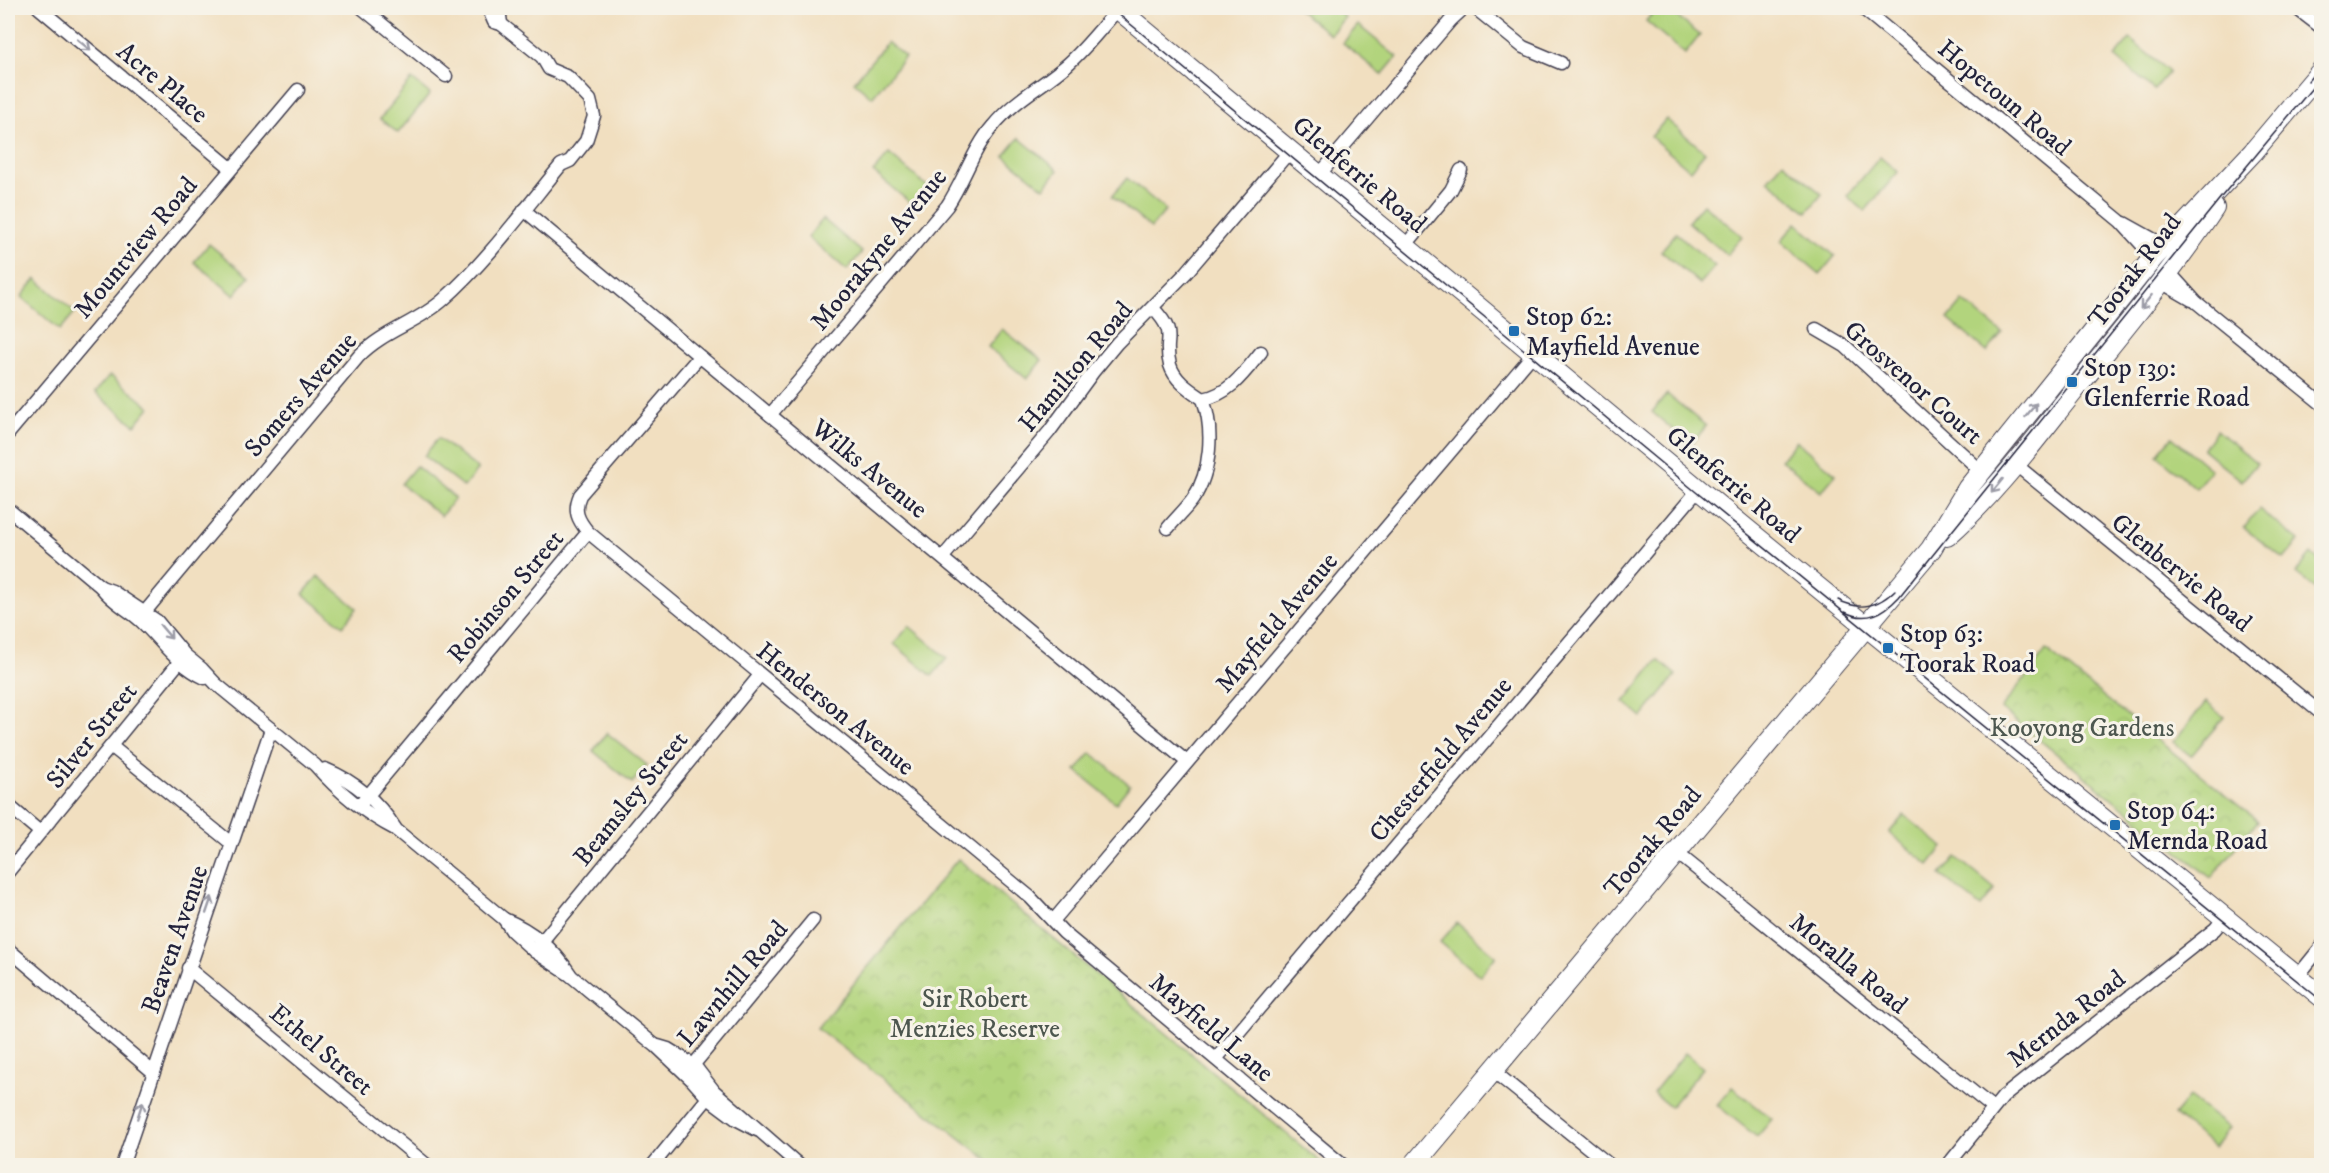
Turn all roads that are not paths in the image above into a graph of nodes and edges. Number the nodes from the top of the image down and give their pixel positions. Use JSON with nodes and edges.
{"nodes":[{"id":1,"x":39,"y":8,"type":"edge"},
{"id":2,"x":362,"y":8,"type":"edge"},
{"id":3,"x":488,"y":8,"type":"edge"},
{"id":4,"x":499,"y":8,"type":"edge"},
{"id":5,"x":1117,"y":8,"type":"edge"},
{"id":6,"x":1464,"y":8,"type":"edge"},
{"id":7,"x":1475,"y":8,"type":"edge"},
{"id":8,"x":1862,"y":8,"type":"edge"},
{"id":9,"x":2296,"y":8,"type":"edge"},
{"id":10,"x":501,"y":24,"type":"junction"},
{"id":11,"x":2322,"y":28,"type":"edge"},
{"id":12,"x":1561,"y":63,"type":"dead end"},
{"id":13,"x":2322,"y":70,"type":"edge"},
{"id":14,"x":446,"y":76,"type":"dead end"},
{"id":15,"x":298,"y":90,"type":"dead end"},
{"id":16,"x":1290,"y":151,"type":"junction"},
{"id":17,"x":2253,"y":152,"type":"junction"},
{"id":18,"x":231,"y":168,"type":"junction"},
{"id":19,"x":1461,"y":170,"type":"dead end"},
{"id":20,"x":1319,"y":175,"type":"junction"},
{"id":21,"x":524,"y":210,"type":"junction"},
{"id":22,"x":1405,"y":246,"type":"junction"},
{"id":23,"x":2159,"y":252,"type":"junction"},
{"id":24,"x":2171,"y":271,"type":"junction"},
{"id":25,"x":1153,"y":308,"type":"junction"},
{"id":26,"x":1816,"y":329,"type":"dead end"},
{"id":27,"x":1261,"y":352,"type":"dead end"},
{"id":28,"x":1534,"y":353,"type":"junction"},
{"id":29,"x":699,"y":357,"type":"junction"},
{"id":30,"x":1203,"y":399,"type":"junction"},
{"id":31,"x":2322,"y":404,"type":"edge"},
{"id":32,"x":770,"y":416,"type":"junction"},
{"id":33,"x":8,"y":434,"type":"edge"},
{"id":34,"x":2015,"y":464,"type":"junction"},
{"id":35,"x":1981,"y":471,"type":"junction"},
{"id":36,"x":1699,"y":489,"type":"junction"},
{"id":37,"x":8,"y":509,"type":"edge"},
{"id":38,"x":1168,"y":528,"type":"dead end"},
{"id":39,"x":588,"y":532,"type":"junction"},
{"id":40,"x":1931,"y":549,"type":"junction"},
{"id":41,"x":943,"y":557,"type":"junction"},
{"id":42,"x":142,"y":615,"type":"junction"},
{"id":43,"x":1867,"y":627,"type":"junction"},
{"id":44,"x":182,"y":659,"type":"junction"},
{"id":45,"x":760,"y":675,"type":"junction"},
{"id":46,"x":2322,"y":714,"type":"edge"},
{"id":47,"x":271,"y":729,"type":"junction"},
{"id":48,"x":111,"y":746,"type":"junction"},
{"id":49,"x":1187,"y":762,"type":"junction"},
{"id":50,"x":364,"y":800,"type":"junction"},
{"id":51,"x":8,"y":805,"type":"edge"},
{"id":52,"x":40,"y":832,"type":"junction"},
{"id":53,"x":231,"y":843,"type":"junction"},
{"id":54,"x":1677,"y":853,"type":"junction"},
{"id":55,"x":8,"y":872,"type":"edge"},
{"id":56,"x":2224,"y":918,"type":"junction"},
{"id":57,"x":813,"y":920,"type":"dead end"},
{"id":58,"x":1053,"y":921,"type":"junction"},
{"id":59,"x":538,"y":946,"type":"junction"},
{"id":60,"x":2322,"y":946,"type":"edge"},
{"id":61,"x":8,"y":949,"type":"edge"},
{"id":62,"x":188,"y":968,"type":"junction"},
{"id":63,"x":2297,"y":977,"type":"junction"},
{"id":64,"x":2322,"y":997,"type":"edge"},
{"id":65,"x":1216,"y":1059,"type":"junction"},
{"id":66,"x":690,"y":1069,"type":"junction"},
{"id":67,"x":1493,"y":1071,"type":"junction"},
{"id":68,"x":153,"y":1072,"type":"junction"},
{"id":69,"x":711,"y":1094,"type":"junction"},
{"id":70,"x":1993,"y":1108,"type":"junction"},
{"id":71,"x":122,"y":1166,"type":"edge"},
{"id":72,"x":428,"y":1166,"type":"edge"},
{"id":73,"x":652,"y":1166,"type":"edge"},
{"id":74,"x":800,"y":1166,"type":"edge"},
{"id":75,"x":1344,"y":1166,"type":"edge"},
{"id":76,"x":1413,"y":1166,"type":"edge"},
{"id":77,"x":1611,"y":1166,"type":"edge"},
{"id":78,"x":1947,"y":1166,"type":"edge"}],
"edges":[{"from":1,"to":18,"type":"street","name":"Acre Place","one_way":true},
{"from":2,"to":14,"type":"street"},
{"from":3,"to":10,"type":"street","name":"Somers Avenue"},
{"from":4,"to":10,"type":"street"},
{"from":5,"to":16,"type":"main road","name":"Glenferrie Road"},
{"from":5,"to":32,"type":"street","name":"Moorakyne Avenue"},
{"from":6,"to":20,"type":"street"},
{"from":7,"to":12,"type":"street"},
{"from":8,"to":23,"type":"street","name":"Hopetoun Road"},
{"from":9,"to":11,"type":"street"},
{"from":10,"to":21,"type":"street","name":"Somers Avenue"},
{"from":13,"to":17,"type":"main road","name":"Toorak Road"},
{"from":15,"to":18,"type":"street","name":"Mountview Road"},
{"from":16,"to":20,"type":"main road","name":"Glenferrie Road"},
{"from":16,"to":25,"type":"street","name":"Hamilton Road"},
{"from":17,"to":23,"type":"main road","name":"Toorak Road"},
{"from":17,"to":24,"type":"main road","name":"Toorak Road"},
{"from":18,"to":33,"type":"street","name":"Mountview Road"},
{"from":19,"to":22,"type":"street"},
{"from":20,"to":22,"type":"main road","name":"Glenferrie Road"},
{"from":21,"to":29,"type":"street","name":"Wilks Avenue"},
{"from":21,"to":42,"type":"street","name":"Somers Avenue"},
{"from":22,"to":28,"type":"main road","name":"Glenferrie Road"},
{"from":23,"to":24,"type":"street","name":"Hopetoun Road"},
{"from":35,"to":23,"type":"main road","name":"Toorak Road","one_way":true},
{"from":24,"to":31,"type":"street","name":"Hopetoun Road"},
{"from":24,"to":34,"type":"main road","name":"Toorak Road","one_way":true},
{"from":25,"to":30,"type":"street"},
{"from":25,"to":41,"type":"street","name":"Hamilton Road"},
{"from":26,"to":35,"type":"street","name":"Grosvenor Court"},
{"from":27,"to":30,"type":"street"},
{"from":28,"to":36,"type":"main road","name":"Glenferrie Road"},
{"from":28,"to":49,"type":"street","name":"Mayfield Avenue"},
{"from":29,"to":32,"type":"street","name":"Wilks Avenue"},
{"from":29,"to":39,"type":"street","name":"Robinson Street"},
{"from":30,"to":38,"type":"street"},
{"from":32,"to":41,"type":"street","name":"Wilks Avenue"},
{"from":34,"to":40,"type":"main road","name":"Toorak Road","one_way":true},
{"from":34,"to":46,"type":"street","name":"Glenbervie Road"},
{"from":35,"to":40,"type":"main road","name":"Toorak Road"},
{"from":36,"to":43,"type":"main road","name":"Glenferrie Road"},
{"from":36,"to":65,"type":"street","name":"Chesterfield Avenue"},
{"from":37,"to":42,"type":"street"},
{"from":39,"to":45,"type":"street","name":"Henderson Avenue"},
{"from":39,"to":50,"type":"street","name":"Robinson Street"},
{"from":40,"to":43,"type":"main road","name":"Toorak Road"},
{"from":41,"to":49,"type":"street","name":"Wilks Avenue"},
{"from":42,"to":44,"type":"street"},
{"from":43,"to":54,"type":"main road","name":"Toorak Road"},
{"from":43,"to":56,"type":"main road","name":"Glenferrie Road"},
{"from":44,"to":47,"type":"street"},
{"from":44,"to":48,"type":"street","name":"Silver Street"},
{"from":45,"to":58,"type":"street","name":"Henderson Avenue"},
{"from":45,"to":59,"type":"street","name":"Beamsley Street"},
{"from":47,"to":50,"type":"street"},
{"from":47,"to":53,"type":"street","name":"Beaven Avenue"},
{"from":48,"to":52,"type":"street","name":"Silver Street"},
{"from":48,"to":53,"type":"street"},
{"from":49,"to":58,"type":"street","name":"Mayfield Avenue"},
{"from":50,"to":59,"type":"street"},
{"from":51,"to":52,"type":"street"},
{"from":52,"to":55,"type":"street","name":"Silver Street"},
{"from":62,"to":53,"type":"street","name":"Beaven Avenue","one_way":true},
{"from":54,"to":67,"type":"main road","name":"Toorak Road"},
{"from":54,"to":70,"type":"street","name":"Moralla Road"},
{"from":56,"to":63,"type":"main road","name":"Glenferrie Road"},
{"from":56,"to":70,"type":"street","name":"Mernda Road"},
{"from":57,"to":66,"type":"street","name":"Lawnhill Road"},
{"from":58,"to":65,"type":"street","name":"Mayfield Lane"},
{"from":59,"to":66,"type":"street"},
{"from":60,"to":63,"type":"street"},
{"from":61,"to":68,"type":"street"},
{"from":62,"to":68,"type":"street","name":"Beaven Avenue"},
{"from":62,"to":72,"type":"street","name":"Ethel Street"},
{"from":63,"to":64,"type":"main road","name":"Glenferrie Road"},
{"from":65,"to":75,"type":"street","name":"Mayfield Lane"},
{"from":66,"to":69,"type":"street"},
{"from":67,"to":76,"type":"main road","name":"Toorak Road"},
{"from":67,"to":77,"type":"street"},
{"from":71,"to":68,"type":"street","name":"Beaven Avenue","one_way":true},
{"from":69,"to":73,"type":"street"},
{"from":69,"to":74,"type":"street"},
{"from":70,"to":78,"type":"street","name":"Mernda Road"}]}
